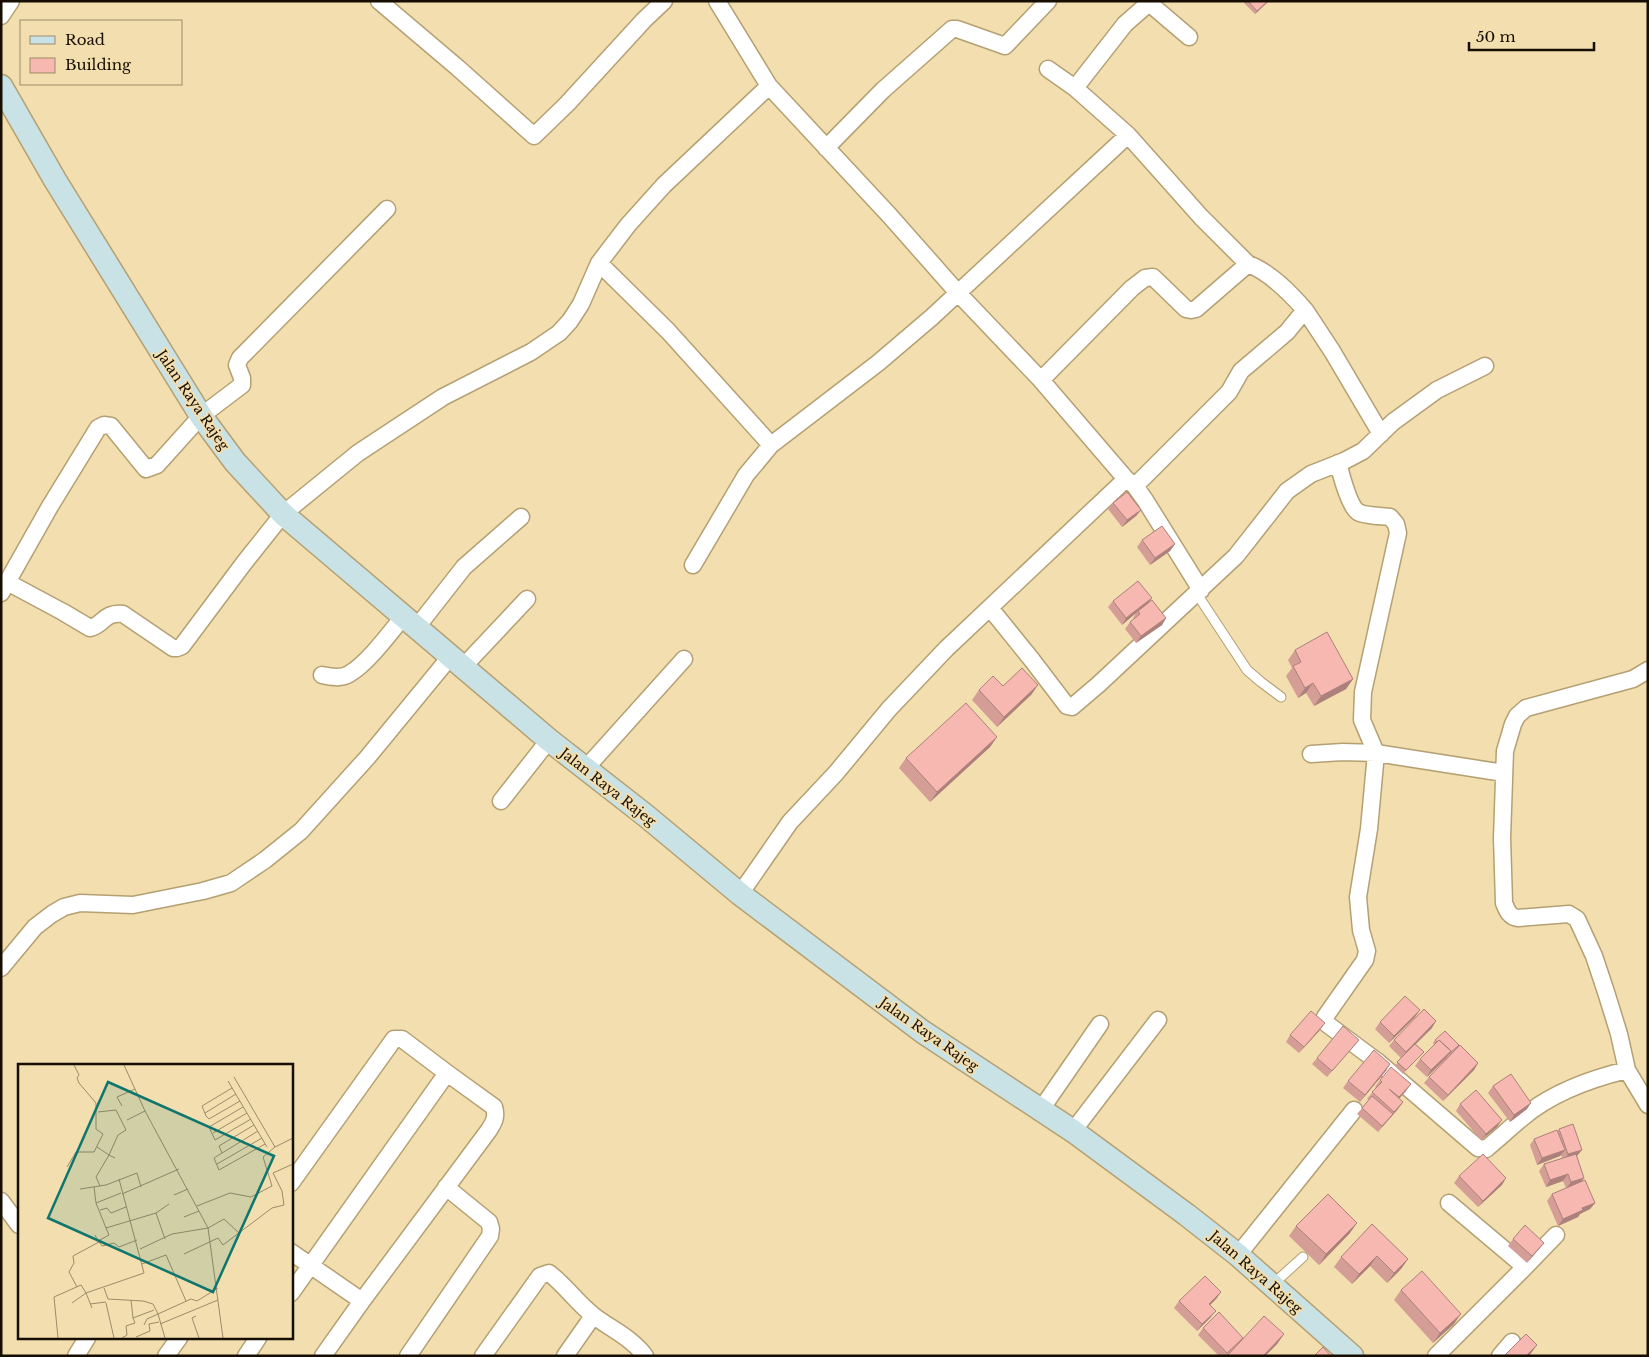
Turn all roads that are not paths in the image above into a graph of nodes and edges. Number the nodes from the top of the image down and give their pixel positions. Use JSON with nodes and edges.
{"nodes":[{"id":1,"x":12,"y":1,"type":"edge"},
{"id":2,"x":379,"y":1,"type":"edge"},
{"id":3,"x":664,"y":1,"type":"edge"},
{"id":4,"x":717,"y":1,"type":"edge"},
{"id":5,"x":1048,"y":1,"type":"edge"},
{"id":6,"x":1148,"y":2,"type":"edge"},
{"id":7,"x":1,"y":16,"type":"edge"},
{"id":8,"x":1189,"y":37,"type":"dead end"},
{"id":9,"x":1048,"y":68,"type":"dead end"},
{"id":10,"x":1,"y":86,"type":"edge"},
{"id":11,"x":769,"y":86,"type":"junction"},
{"id":12,"x":1075,"y":88,"type":"junction"},
{"id":13,"x":1128,"y":135,"type":"junction"},
{"id":14,"x":826,"y":148,"type":"junction"},
{"id":15,"x":387,"y":209,"type":"dead end"},
{"id":16,"x":599,"y":263,"type":"junction"},
{"id":17,"x":1248,"y":264,"type":"junction"},
{"id":18,"x":958,"y":294,"type":"junction"},
{"id":19,"x":1305,"y":310,"type":"junction"},
{"id":20,"x":1486,"y":366,"type":"dead end"},
{"id":21,"x":1041,"y":380,"type":"junction"},
{"id":22,"x":201,"y":416,"type":"junction"},
{"id":23,"x":1381,"y":434,"type":"junction"},
{"id":24,"x":771,"y":445,"type":"junction"},
{"id":25,"x":1338,"y":464,"type":"junction"},
{"id":26,"x":1130,"y":483,"type":"junction"},
{"id":27,"x":283,"y":514,"type":"junction"},
{"id":28,"x":521,"y":517,"type":"dead end"},
{"id":29,"x":693,"y":565,"type":"dead end"},
{"id":30,"x":4,"y":588,"type":"edge"},
{"id":31,"x":1199,"y":592,"type":"junction"},
{"id":32,"x":527,"y":599,"type":"dead end"},
{"id":33,"x":990,"y":608,"type":"junction"},
{"id":34,"x":410,"y":622,"type":"junction"},
{"id":35,"x":684,"y":658,"type":"dead end"},
{"id":36,"x":457,"y":662,"type":"junction"},
{"id":37,"x":1648,"y":670,"type":"edge"},
{"id":38,"x":322,"y":675,"type":"dead end"},
{"id":39,"x":1281,"y":697,"type":"dead end"},
{"id":40,"x":549,"y":740,"type":"junction"},
{"id":41,"x":1376,"y":753,"type":"junction"},
{"id":42,"x":1311,"y":754,"type":"dead end"},
{"id":43,"x":586,"y":768,"type":"junction"},
{"id":44,"x":1504,"y":773,"type":"junction"},
{"id":45,"x":501,"y":801,"type":"dead end"},
{"id":46,"x":740,"y":894,"type":"junction"},
{"id":47,"x":1,"y":968,"type":"edge"},
{"id":48,"x":1158,"y":1020,"type":"dead end"},
{"id":49,"x":1100,"y":1024,"type":"dead end"},
{"id":50,"x":1627,"y":1070,"type":"junction"},
{"id":51,"x":447,"y":1073,"type":"junction"},
{"id":52,"x":1648,"y":1105,"type":"edge"},
{"id":53,"x":1354,"y":1110,"type":"dead end"},
{"id":54,"x":1040,"y":1111,"type":"junction"},
{"id":55,"x":1073,"y":1131,"type":"junction"},
{"id":56,"x":292,"y":1182,"type":"edge"},
{"id":57,"x":446,"y":1187,"type":"junction"},
{"id":58,"x":1,"y":1201,"type":"edge"},
{"id":59,"x":1449,"y":1203,"type":"dead end"},
{"id":60,"x":18,"y":1223,"type":"edge"},
{"id":61,"x":1556,"y":1235,"type":"dead end"},
{"id":62,"x":292,"y":1253,"type":"edge"},
{"id":63,"x":1238,"y":1255,"type":"junction"},
{"id":64,"x":1303,"y":1257,"type":"dead end"},
{"id":65,"x":311,"y":1265,"type":"junction"},
{"id":66,"x":1526,"y":1266,"type":"junction"},
{"id":67,"x":1272,"y":1285,"type":"junction"},
{"id":68,"x":292,"y":1292,"type":"edge"},
{"id":69,"x":362,"y":1300,"type":"junction"},
{"id":70,"x":593,"y":1316,"type":"junction"},
{"id":71,"x":86,"y":1340,"type":"edge"},
{"id":72,"x":178,"y":1340,"type":"edge"},
{"id":73,"x":257,"y":1340,"type":"edge"},
{"id":74,"x":1512,"y":1342,"type":"dead end"},
{"id":75,"x":76,"y":1356,"type":"edge"},
{"id":76,"x":166,"y":1356,"type":"edge"},
{"id":77,"x":246,"y":1356,"type":"edge"},
{"id":78,"x":323,"y":1356,"type":"edge"},
{"id":79,"x":408,"y":1356,"type":"edge"},
{"id":80,"x":483,"y":1356,"type":"edge"},
{"id":81,"x":565,"y":1356,"type":"edge"},
{"id":82,"x":645,"y":1356,"type":"edge"},
{"id":83,"x":1352,"y":1356,"type":"edge"},
{"id":84,"x":1436,"y":1356,"type":"edge"},
{"id":85,"x":1500,"y":1356,"type":"edge"}],
"edges":[{"from":1,"to":7,"type":"street"},
{"from":2,"to":3,"type":"street"},
{"from":4,"to":11,"type":"street"},
{"from":5,"to":14,"type":"street"},
{"from":6,"to":8,"type":"street"},
{"from":6,"to":12,"type":"street"},
{"from":9,"to":12,"type":"street"},
{"from":10,"to":22,"type":"main road","name":"Jalan Raya Rajeg"},
{"from":11,"to":14,"type":"street"},
{"from":11,"to":16,"type":"street"},
{"from":12,"to":13,"type":"street"},
{"from":13,"to":17,"type":"street"},
{"from":13,"to":18,"type":"street"},
{"from":14,"to":18,"type":"street"},
{"from":15,"to":22,"type":"street"},
{"from":16,"to":24,"type":"street"},
{"from":16,"to":27,"type":"street"},
{"from":17,"to":19,"type":"street"},
{"from":17,"to":21,"type":"street"},
{"from":18,"to":21,"type":"street"},
{"from":18,"to":24,"type":"street"},
{"from":19,"to":23,"type":"street"},
{"from":19,"to":26,"type":"street"},
{"from":20,"to":23,"type":"street"},
{"from":21,"to":26,"type":"street"},
{"from":22,"to":27,"type":"main road","name":"Jalan Raya Rajeg"},
{"from":22,"to":30,"type":"street"},
{"from":23,"to":25,"type":"street"},
{"from":24,"to":29,"type":"street"},
{"from":25,"to":31,"type":"street"},
{"from":25,"to":41,"type":"street"},
{"from":26,"to":31,"type":"street"},
{"from":26,"to":33,"type":"street"},
{"from":27,"to":30,"type":"street"},
{"from":27,"to":34,"type":"main road","name":"Jalan Raya Rajeg"},
{"from":28,"to":34,"type":"street"},
{"from":31,"to":33,"type":"street"},
{"from":31,"to":39,"type":"lane"},
{"from":32,"to":36,"type":"street"},
{"from":33,"to":46,"type":"street"},
{"from":34,"to":36,"type":"main road","name":"Jalan Raya Rajeg"},
{"from":34,"to":38,"type":"street"},
{"from":35,"to":43,"type":"street"},
{"from":36,"to":40,"type":"main road","name":"Jalan Raya Rajeg"},
{"from":36,"to":47,"type":"street"},
{"from":37,"to":44,"type":"street"},
{"from":40,"to":43,"type":"main road","name":"Jalan Raya Rajeg"},
{"from":40,"to":45,"type":"street"},
{"from":41,"to":42,"type":"street"},
{"from":41,"to":44,"type":"street"},
{"from":41,"to":50,"type":"street"},
{"from":43,"to":46,"type":"main road","name":"Jalan Raya Rajeg"},
{"from":44,"to":50,"type":"street"},
{"from":46,"to":54,"type":"main road","name":"Jalan Raya Rajeg"},
{"from":48,"to":55,"type":"street"},
{"from":49,"to":54,"type":"street"},
{"from":50,"to":52,"type":"street"},
{"from":51,"to":56,"type":"street"},
{"from":51,"to":57,"type":"street"},
{"from":51,"to":65,"type":"street"},
{"from":53,"to":63,"type":"street"},
{"from":54,"to":55,"type":"main road","name":"Jalan Raya Rajeg"},
{"from":55,"to":63,"type":"main road","name":"Jalan Raya Rajeg"},
{"from":57,"to":69,"type":"street"},
{"from":57,"to":79,"type":"street"},
{"from":58,"to":60,"type":"street"},
{"from":59,"to":66,"type":"street"},
{"from":61,"to":66,"type":"street"},
{"from":62,"to":65,"type":"street"},
{"from":63,"to":67,"type":"main road","name":"Jalan Raya Rajeg"},
{"from":64,"to":67,"type":"lane"},
{"from":65,"to":68,"type":"street"},
{"from":65,"to":69,"type":"street"},
{"from":66,"to":84,"type":"street"},
{"from":67,"to":83,"type":"main road","name":"Jalan Raya Rajeg"},
{"from":69,"to":78,"type":"street"},
{"from":70,"to":80,"type":"street"},
{"from":70,"to":81,"type":"street"},
{"from":70,"to":82,"type":"street"},
{"from":71,"to":75,"type":"street"},
{"from":72,"to":76,"type":"street"},
{"from":73,"to":77,"type":"street"},
{"from":74,"to":85,"type":"street"}]}
